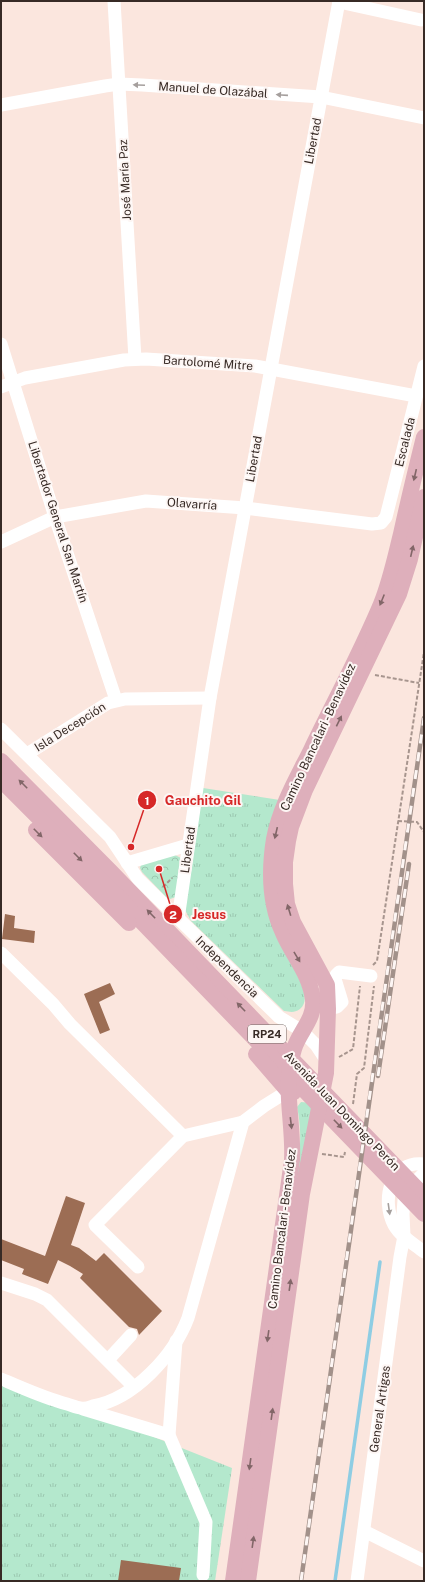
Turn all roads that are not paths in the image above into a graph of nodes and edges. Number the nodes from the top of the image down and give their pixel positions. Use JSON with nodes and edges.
{"nodes":[{"id":1,"x":114,"y":1,"type":"edge"},
{"id":2,"x":339,"y":2,"type":"edge"},
{"id":3,"x":421,"y":20,"type":"dead end"},
{"id":4,"x":119,"y":84,"type":"junction"},
{"id":5,"x":321,"y":97,"type":"junction"},
{"id":6,"x":1,"y":105,"type":"edge"},
{"id":7,"x":424,"y":118,"type":"edge"},
{"id":8,"x":1,"y":344,"type":"edge"},
{"id":9,"x":135,"y":359,"type":"junction"},
{"id":10,"x":424,"y":366,"type":"edge"},
{"id":11,"x":271,"y":368,"type":"junction"},
{"id":12,"x":7,"y":385,"type":"edge"},
{"id":13,"x":416,"y":396,"type":"junction"},
{"id":14,"x":424,"y":437,"type":"edge"},
{"id":15,"x":424,"y":497,"type":"edge"},
{"id":16,"x":245,"y":508,"type":"junction"},
{"id":17,"x":55,"y":517,"type":"junction"},
{"id":18,"x":386,"y":517,"type":"joint"},
{"id":19,"x":1,"y":542,"type":"edge"},
{"id":20,"x":210,"y":698,"type":"junction"},
{"id":21,"x":116,"y":700,"type":"junction"},
{"id":22,"x":1,"y":729,"type":"edge"},
{"id":23,"x":27,"y":754,"type":"junction"},
{"id":24,"x":1,"y":761,"type":"edge"},
{"id":25,"x":1,"y":780,"type":"edge"},
{"id":26,"x":1,"y":795,"type":"edge"},
{"id":27,"x":188,"y":845,"type":"junction"},
{"id":28,"x":127,"y":863,"type":"junction"},
{"id":29,"x":178,"y":919,"type":"junction"},
{"id":30,"x":1,"y":953,"type":"edge"},
{"id":31,"x":371,"y":976,"type":"road end"},
{"id":32,"x":328,"y":1009,"type":"junction"},
{"id":33,"x":302,"y":1031,"type":"junction"},
{"id":34,"x":326,"y":1062,"type":"junction"},
{"id":35,"x":288,"y":1091,"type":"junction"},
{"id":36,"x":322,"y":1100,"type":"junction"},
{"id":37,"x":243,"y":1122,"type":"junction"},
{"id":38,"x":183,"y":1136,"type":"junction"},
{"id":39,"x":424,"y":1164,"type":"edge"},
{"id":40,"x":424,"y":1173,"type":"edge"},
{"id":41,"x":424,"y":1196,"type":"edge"},
{"id":42,"x":424,"y":1214,"type":"edge"},
{"id":43,"x":404,"y":1236,"type":"junction"},
{"id":44,"x":424,"y":1252,"type":"edge"},
{"id":45,"x":138,"y":1267,"type":"dead end"},
{"id":46,"x":1,"y":1283,"type":"edge"},
{"id":47,"x":131,"y":1335,"type":"dead end"},
{"id":48,"x":176,"y":1341,"type":"junction"},
{"id":49,"x":108,"y":1360,"type":"junction"},
{"id":50,"x":1,"y":1379,"type":"edge"},
{"id":51,"x":134,"y":1387,"type":"junction"},
{"id":52,"x":81,"y":1408,"type":"junction"},
{"id":53,"x":169,"y":1435,"type":"junction"},
{"id":54,"x":364,"y":1531,"type":"junction"},
{"id":55,"x":424,"y":1562,"type":"edge"},
{"id":56,"x":203,"y":1574,"type":"dead end"},
{"id":57,"x":233,"y":1581,"type":"edge"},
{"id":58,"x":248,"y":1581,"type":"edge"},
{"id":59,"x":357,"y":1581,"type":"edge"}],
"edges":[{"from":1,"to":4,"type":"street","name":"José María Paz"},
{"from":2,"to":3,"type":"street"},
{"from":2,"to":5,"type":"street","name":"Libertad"},
{"from":5,"to":4,"type":"street","name":"Manuel de Olazábal","one_way":true},
{"from":4,"to":6,"type":"street","name":"Manuel de Olazábal"},
{"from":4,"to":9,"type":"street","name":"José María Paz"},
{"from":5,"to":7,"type":"street","name":"Manuel de Olazábal"},
{"from":5,"to":11,"type":"street","name":"Libertad"},
{"from":8,"to":12,"type":"street","name":"Libertador General San Martín"},
{"from":9,"to":11,"type":"street","name":"Bartolomé Mitre"},
{"from":9,"to":12,"type":"street","name":"Bartolomé Mitre"},
{"from":10,"to":13,"type":"street","name":"Escalada"},
{"from":11,"to":13,"type":"street","name":"Bartolomé Mitre"},
{"from":11,"to":16,"type":"street","name":"Libertad"},
{"from":12,"to":17,"type":"street","name":"Libertador General San Martín"},
{"from":13,"to":18,"type":"street","name":"Escalada"},
{"from":14,"to":33,"type":"main road","name":"Camino Bancalari - Benavídez","one_way":true},
{"from":32,"to":15,"type":"main road","name":"Camino Bancalari - Benavídez","one_way":true},
{"from":16,"to":17,"type":"street","name":"Olavarría"},
{"from":16,"to":18,"type":"street","name":"Olavarría"},
{"from":16,"to":20,"type":"street","name":"Libertad"},
{"from":17,"to":19,"type":"street","name":"Olavarría"},
{"from":17,"to":21,"type":"street","name":"Libertador General San Martín"},
{"from":20,"to":21,"type":"street","name":"Isla Decepción"},
{"from":20,"to":27,"type":"street","name":"Libertad"},
{"from":21,"to":23,"type":"street","name":"Isla Decepción"},
{"from":22,"to":23,"type":"street","name":"Independencia"},
{"from":23,"to":28,"type":"street","name":"Independencia"},
{"from":41,"to":24,"type":"main road","name":"Avenida Juan Domingo Perón","number":"RP24","one_way":true},
{"from":25,"to":42,"type":"main road","number":"RP24","one_way":true},
{"from":26,"to":35,"type":"main road","one_way":true},
{"from":27,"to":28,"type":"street"},
{"from":27,"to":29,"type":"street","name":"Libertad"},
{"from":28,"to":29,"type":"street","name":"Independencia"},
{"from":29,"to":33,"type":"street","name":"Independencia"},
{"from":30,"to":38,"type":"street"},
{"from":31,"to":32,"type":"street"},
{"from":32,"to":34,"type":"main road","name":"Camino Bancalari - Benavídez"},
{"from":33,"to":34,"type":"street","name":"Independencia"},
{"from":33,"to":35,"type":"main road","name":"Camino Bancalari - Benavídez"},
{"from":34,"to":36,"type":"main road","name":"Camino Bancalari - Benavídez"},
{"from":35,"to":36,"type":"main road"},
{"from":35,"to":37,"type":"street"},
{"from":35,"to":57,"type":"main road","name":"Camino Bancalari - Benavídez","one_way":true},
{"from":58,"to":36,"type":"main road","name":"Camino Bancalari - Benavídez","one_way":true},
{"from":37,"to":38,"type":"street"},
{"from":37,"to":48,"type":"street"},
{"from":38,"to":45,"type":"street"},
{"from":39,"to":43,"type":"street","one_way":true},
{"from":40,"to":43,"type":"street","name":"General Artigas"},
{"from":43,"to":44,"type":"street"},
{"from":43,"to":54,"type":"street","name":"General Artigas"},
{"from":46,"to":49,"type":"street"},
{"from":47,"to":49,"type":"street"},
{"from":48,"to":51,"type":"street"},
{"from":48,"to":53,"type":"street"},
{"from":49,"to":51,"type":"street"},
{"from":50,"to":52,"type":"street"},
{"from":51,"to":52,"type":"street"},
{"from":52,"to":53,"type":"street"},
{"from":53,"to":56,"type":"street"},
{"from":54,"to":55,"type":"street"},
{"from":54,"to":59,"type":"street","name":"General Artigas"}]}
